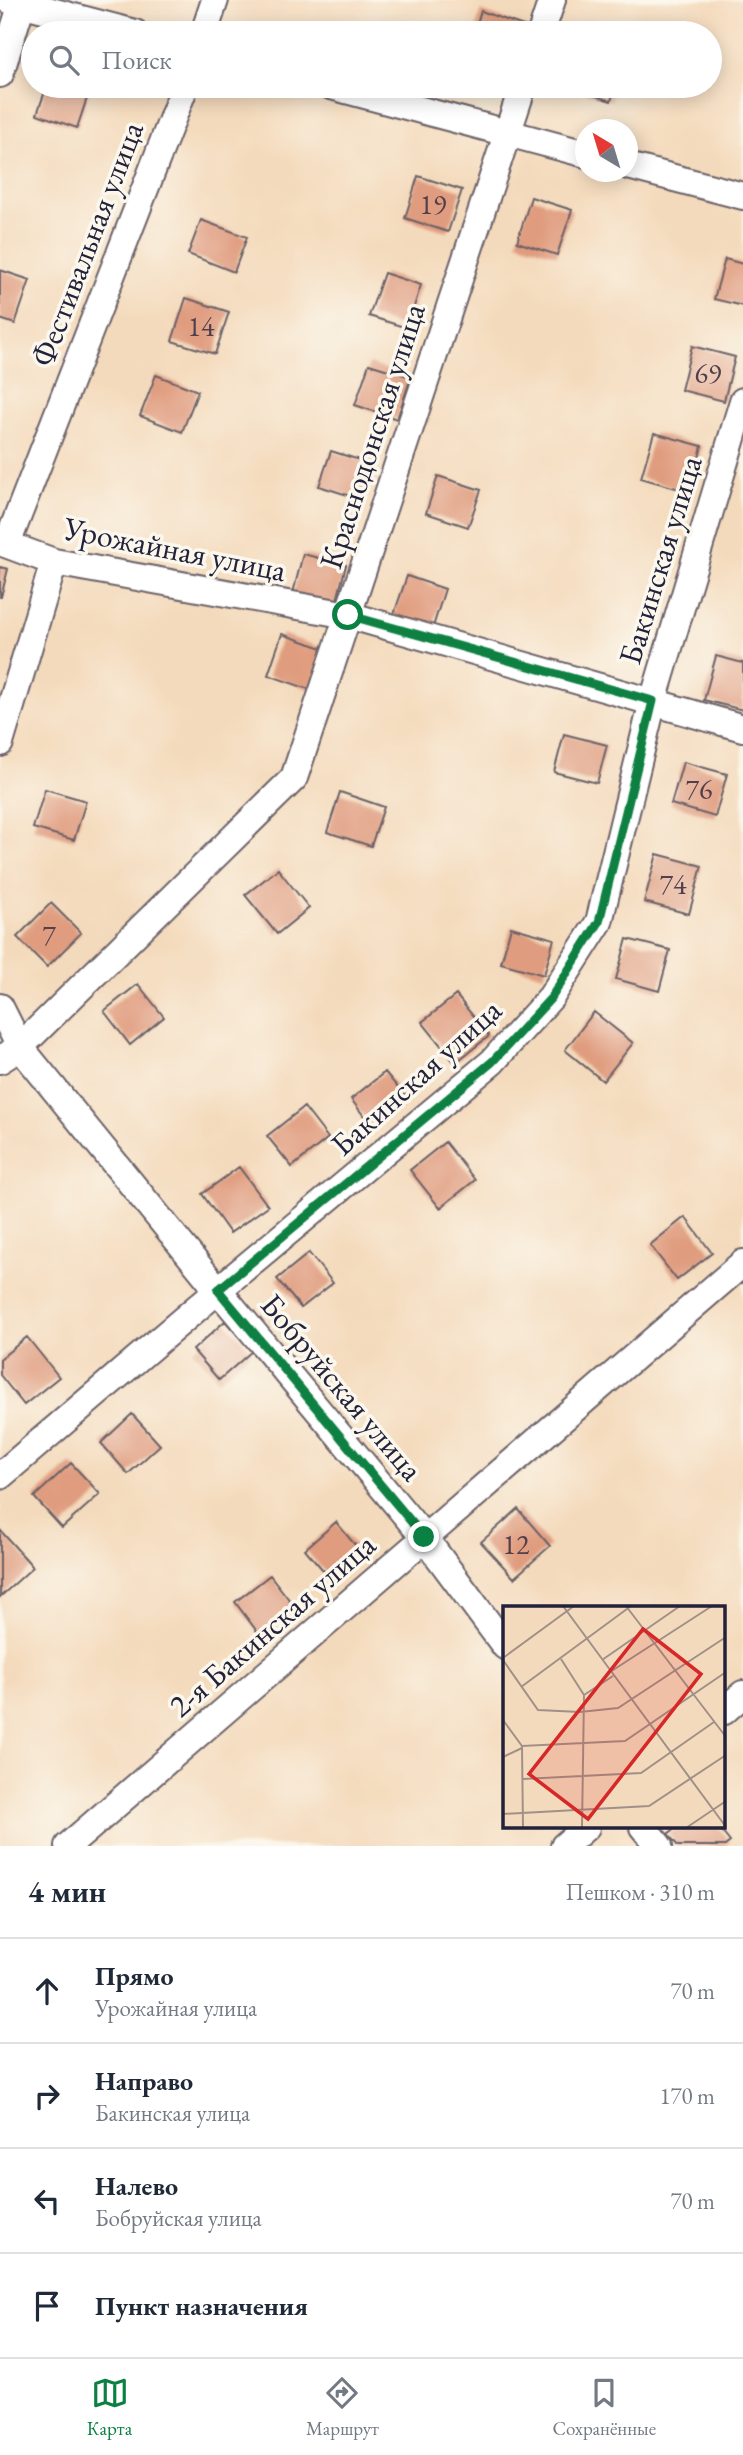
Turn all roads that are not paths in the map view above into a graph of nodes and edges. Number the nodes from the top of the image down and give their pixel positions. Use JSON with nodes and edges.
{"nodes":[{"id":1,"x":215,"y":0,"type":"edge"},
{"id":2,"x":552,"y":0,"type":"edge"},
{"id":3,"x":18,"y":1,"type":"edge"},
{"id":4,"x":91,"y":21,"type":"edge"},
{"id":5,"x":208,"y":21,"type":"edge"},
{"id":6,"x":545,"y":21,"type":"edge"},
{"id":7,"x":0,"y":74,"type":"edge"},
{"id":8,"x":180,"y":98,"type":"edge"},
{"id":9,"x":376,"y":98,"type":"edge"},
{"id":10,"x":519,"y":98,"type":"edge"},
{"id":11,"x":506,"y":133,"type":"junction"},
{"id":12,"x":575,"y":151,"type":"edge"},
{"id":13,"x":638,"y":169,"type":"edge"},
{"id":14,"x":743,"y":196,"type":"edge"},
{"id":15,"x":743,"y":401,"type":"edge"},
{"id":16,"x":3,"y":543,"type":"edge"},
{"id":17,"x":54,"y":562,"type":"junction"},
{"id":18,"x":348,"y":615,"type":"junction"},
{"id":19,"x":653,"y":701,"type":"junction"},
{"id":20,"x":743,"y":728,"type":"edge"},
{"id":21,"x":0,"y":744,"type":"edge"},
{"id":22,"x":0,"y":1007,"type":"edge"},
{"id":23,"x":10,"y":1054,"type":"edge"},
{"id":24,"x":743,"y":1263,"type":"edge"},
{"id":25,"x":218,"y":1290,"type":"junction"},
{"id":26,"x":0,"y":1476,"type":"edge"},
{"id":27,"x":424,"y":1537,"type":"junction"},
{"id":28,"x":503,"y":1643,"type":"edge"},
{"id":29,"x":743,"y":1694,"type":"edge"},
{"id":30,"x":726,"y":1708,"type":"edge"},
{"id":31,"x":585,"y":1828,"type":"edge"},
{"id":32,"x":644,"y":1828,"type":"edge"},
{"id":33,"x":68,"y":1846,"type":"edge"},
{"id":34,"x":564,"y":1846,"type":"edge"},
{"id":35,"x":659,"y":1846,"type":"edge"}],
"edges":[{"from":1,"to":5,"type":"street"},
{"from":2,"to":6,"type":"street"},
{"from":3,"to":4,"type":"street"},
{"from":3,"to":7,"type":"street"},
{"from":8,"to":16,"type":"street","name":"Фестивальная улица"},
{"from":9,"to":11,"type":"street"},
{"from":10,"to":11,"type":"street","name":"Краснодонская улица"},
{"from":11,"to":12,"type":"street"},
{"from":11,"to":18,"type":"street","name":"Краснодонская улица"},
{"from":13,"to":14,"type":"street"},
{"from":15,"to":19,"type":"street","name":"Бакинская улица"},
{"from":16,"to":17,"type":"street","name":"Урожайная улица"},
{"from":17,"to":18,"type":"street","name":"Урожайная улица"},
{"from":17,"to":21,"type":"street"},
{"from":18,"to":19,"type":"street","name":"Урожайная улица"},
{"from":18,"to":23,"type":"street","name":"Краснодонская улица"},
{"from":19,"to":20,"type":"street","name":"Урожайная улица"},
{"from":19,"to":25,"type":"street","name":"Бакинская улица"},
{"from":22,"to":23,"type":"street","name":"Бобруйская улица"},
{"from":23,"to":25,"type":"street","name":"Бобруйская улица"},
{"from":24,"to":27,"type":"street","name":"2-я Бакинская улица"},
{"from":25,"to":26,"type":"street","name":"Бакинская улица"},
{"from":25,"to":27,"type":"street","name":"Бобруйская улица"},
{"from":27,"to":28,"type":"street","name":"Бобруйская улица"},
{"from":27,"to":33,"type":"street","name":"2-я Бакинская улица"},
{"from":29,"to":30,"type":"street"},
{"from":31,"to":34,"type":"street"},
{"from":32,"to":35,"type":"street"}]}
